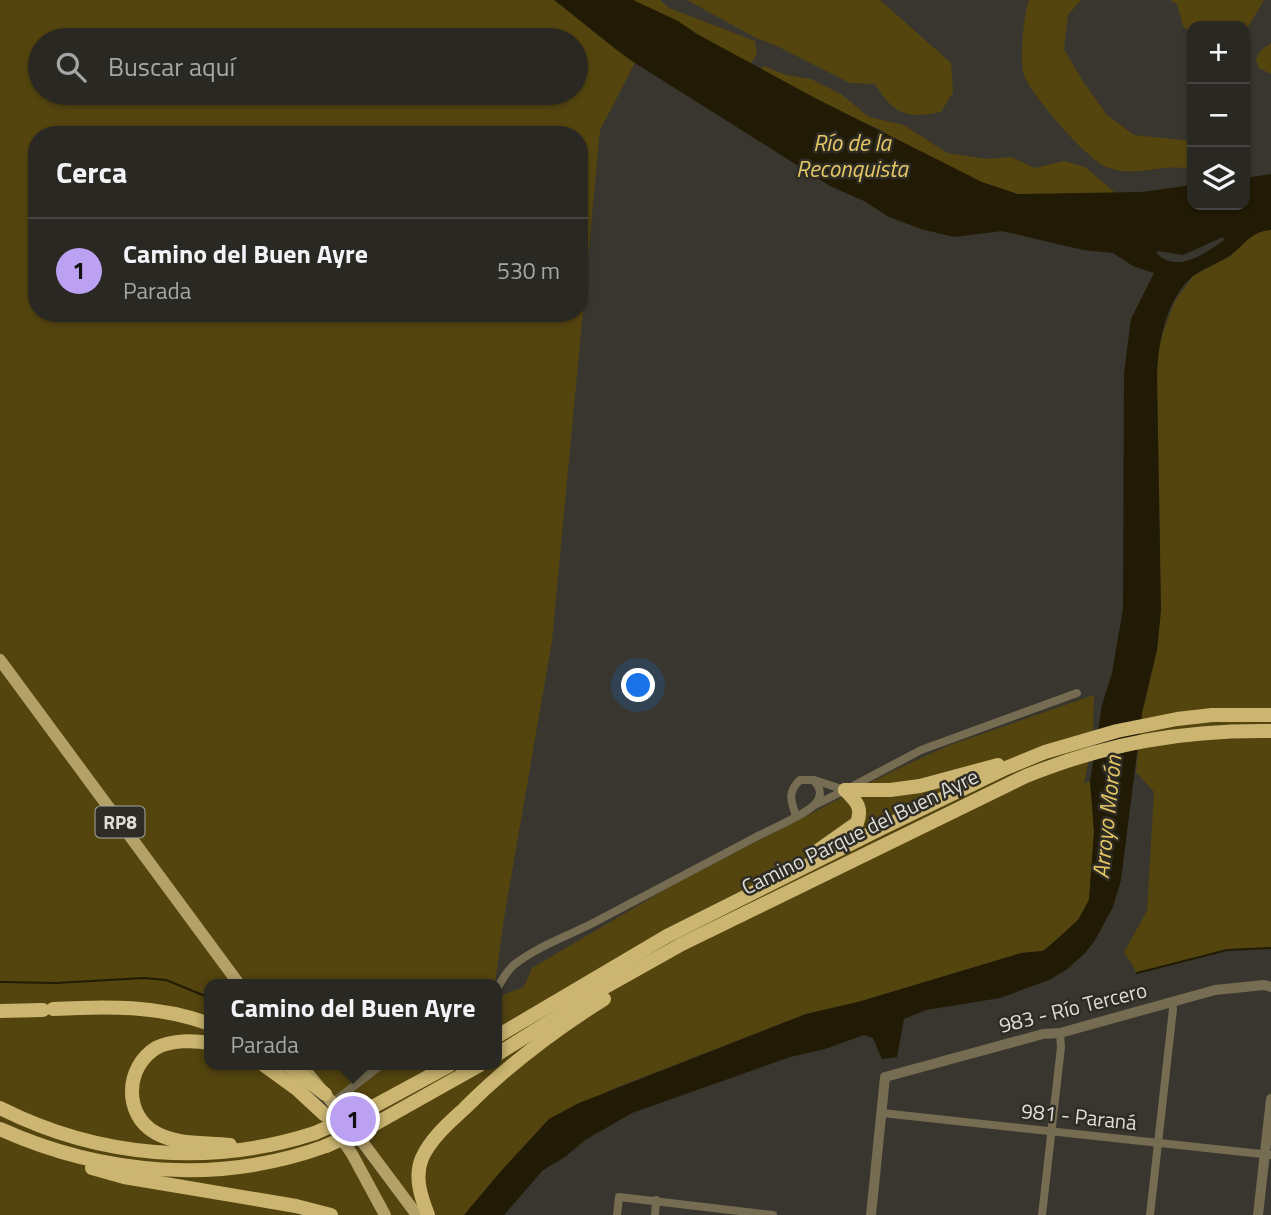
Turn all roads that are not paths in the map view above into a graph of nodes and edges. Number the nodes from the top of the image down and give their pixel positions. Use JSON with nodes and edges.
{"nodes":[{"id":1,"x":0,"y":660,"type":"edge"},
{"id":2,"x":1077,"y":693,"type":"dead end"},
{"id":3,"x":1271,"y":715,"type":"edge"},
{"id":4,"x":1271,"y":731,"type":"edge"},
{"id":5,"x":1045,"y":752,"type":"junction"},
{"id":6,"x":813,"y":780,"type":"junction"},
{"id":7,"x":845,"y":790,"type":"junction"},
{"id":8,"x":815,"y":805,"type":"junction"},
{"id":9,"x":796,"y":816,"type":"junction"},
{"id":10,"x":768,"y":885,"type":"junction"},
{"id":11,"x":759,"y":905,"type":"junction"},
{"id":12,"x":235,"y":979,"type":"edge"},
{"id":13,"x":502,"y":981,"type":"edge"},
{"id":14,"x":1271,"y":987,"type":"edge"},
{"id":15,"x":1172,"y":1002,"type":"junction"},
{"id":16,"x":0,"y":1011,"type":"edge"},
{"id":17,"x":204,"y":1022,"type":"edge"},
{"id":18,"x":502,"y":1033,"type":"edge"},
{"id":19,"x":1060,"y":1033,"type":"junction"},
{"id":20,"x":204,"y":1042,"type":"edge"},
{"id":21,"x":502,"y":1051,"type":"edge"},
{"id":22,"x":271,"y":1070,"type":"edge"},
{"id":23,"x":297,"y":1070,"type":"edge"},
{"id":24,"x":374,"y":1070,"type":"edge"},
{"id":25,"x":441,"y":1070,"type":"edge"},
{"id":26,"x":471,"y":1070,"type":"edge"},
{"id":27,"x":1271,"y":1099,"type":"edge"},
{"id":28,"x":327,"y":1104,"type":"junction"},
{"id":29,"x":0,"y":1108,"type":"edge"},
{"id":30,"x":882,"y":1113,"type":"junction"},
{"id":31,"x":0,"y":1129,"type":"edge"},
{"id":32,"x":1051,"y":1131,"type":"junction"},
{"id":33,"x":1158,"y":1143,"type":"junction"},
{"id":34,"x":33,"y":1144,"type":"junction"},
{"id":35,"x":253,"y":1147,"type":"junction"},
{"id":36,"x":1268,"y":1155,"type":"edge"},
{"id":37,"x":656,"y":1200,"type":"junction"},
{"id":38,"x":701,"y":1211,"type":"edge"},
{"id":39,"x":331,"y":1215,"type":"edge"},
{"id":40,"x":385,"y":1215,"type":"edge"},
{"id":41,"x":417,"y":1215,"type":"edge"},
{"id":42,"x":428,"y":1215,"type":"edge"},
{"id":43,"x":617,"y":1215,"type":"edge"},
{"id":44,"x":655,"y":1215,"type":"edge"},
{"id":45,"x":773,"y":1215,"type":"edge"},
{"id":46,"x":871,"y":1215,"type":"edge"},
{"id":47,"x":1042,"y":1215,"type":"edge"},
{"id":48,"x":1150,"y":1215,"type":"edge"},
{"id":49,"x":1258,"y":1215,"type":"edge"}],
"edges":[{"from":1,"to":12,"type":"main road","number":"RP8"},
{"from":2,"to":7,"type":"street"},
{"from":3,"to":5,"type":"highway","name":"Camino Parque del Buen Ayre"},
{"from":4,"to":11,"type":"highway","name":"Camino Parque del Buen Ayre"},
{"from":5,"to":7,"type":"highway"},
{"from":5,"to":10,"type":"highway","name":"Camino Parque del Buen Ayre"},
{"from":6,"to":7,"type":"street"},
{"from":6,"to":8,"type":"street"},
{"from":6,"to":9,"type":"street"},
{"from":7,"to":8,"type":"street"},
{"from":7,"to":10,"type":"highway"},
{"from":8,"to":9,"type":"street"},
{"from":9,"to":13,"type":"street"},
{"from":10,"to":18,"type":"highway","name":"Camino Parque del Buen Ayre"},
{"from":11,"to":21,"type":"highway","name":"Camino Parque del Buen Ayre"},
{"from":11,"to":42,"type":"highway"},
{"from":14,"to":15,"type":"street","name":"983 - Río Tercero"},
{"from":15,"to":19,"type":"street","name":"983 - Río Tercero"},
{"from":15,"to":33,"type":"street"},
{"from":16,"to":17,"type":"highway"},
{"from":19,"to":30,"type":"street","name":"983 - Río Tercero"},
{"from":19,"to":32,"type":"street"},
{"from":20,"to":35,"type":"highway"},
{"from":22,"to":28,"type":"highway"},
{"from":23,"to":28,"type":"highway"},
{"from":24,"to":28,"type":"street"},
{"from":25,"to":35,"type":"highway","bridge":true},
{"from":26,"to":34,"type":"highway","bridge":true},
{"from":27,"to":36,"type":"street"},
{"from":28,"to":40,"type":"main road"},
{"from":28,"to":41,"type":"main road"},
{"from":29,"to":35,"type":"highway"},
{"from":30,"to":32,"type":"street","name":"981 - Paraná"},
{"from":30,"to":46,"type":"street"},
{"from":31,"to":34,"type":"highway"},
{"from":32,"to":33,"type":"street","name":"981 - Paraná"},
{"from":32,"to":47,"type":"street"},
{"from":33,"to":36,"type":"street","name":"981 - Paraná"},
{"from":33,"to":48,"type":"street"},
{"from":34,"to":39,"type":"highway"},
{"from":36,"to":49,"type":"street"},
{"from":37,"to":38,"type":"street"},
{"from":37,"to":43,"type":"street"},
{"from":37,"to":44,"type":"street"},
{"from":38,"to":45,"type":"street"}]}
